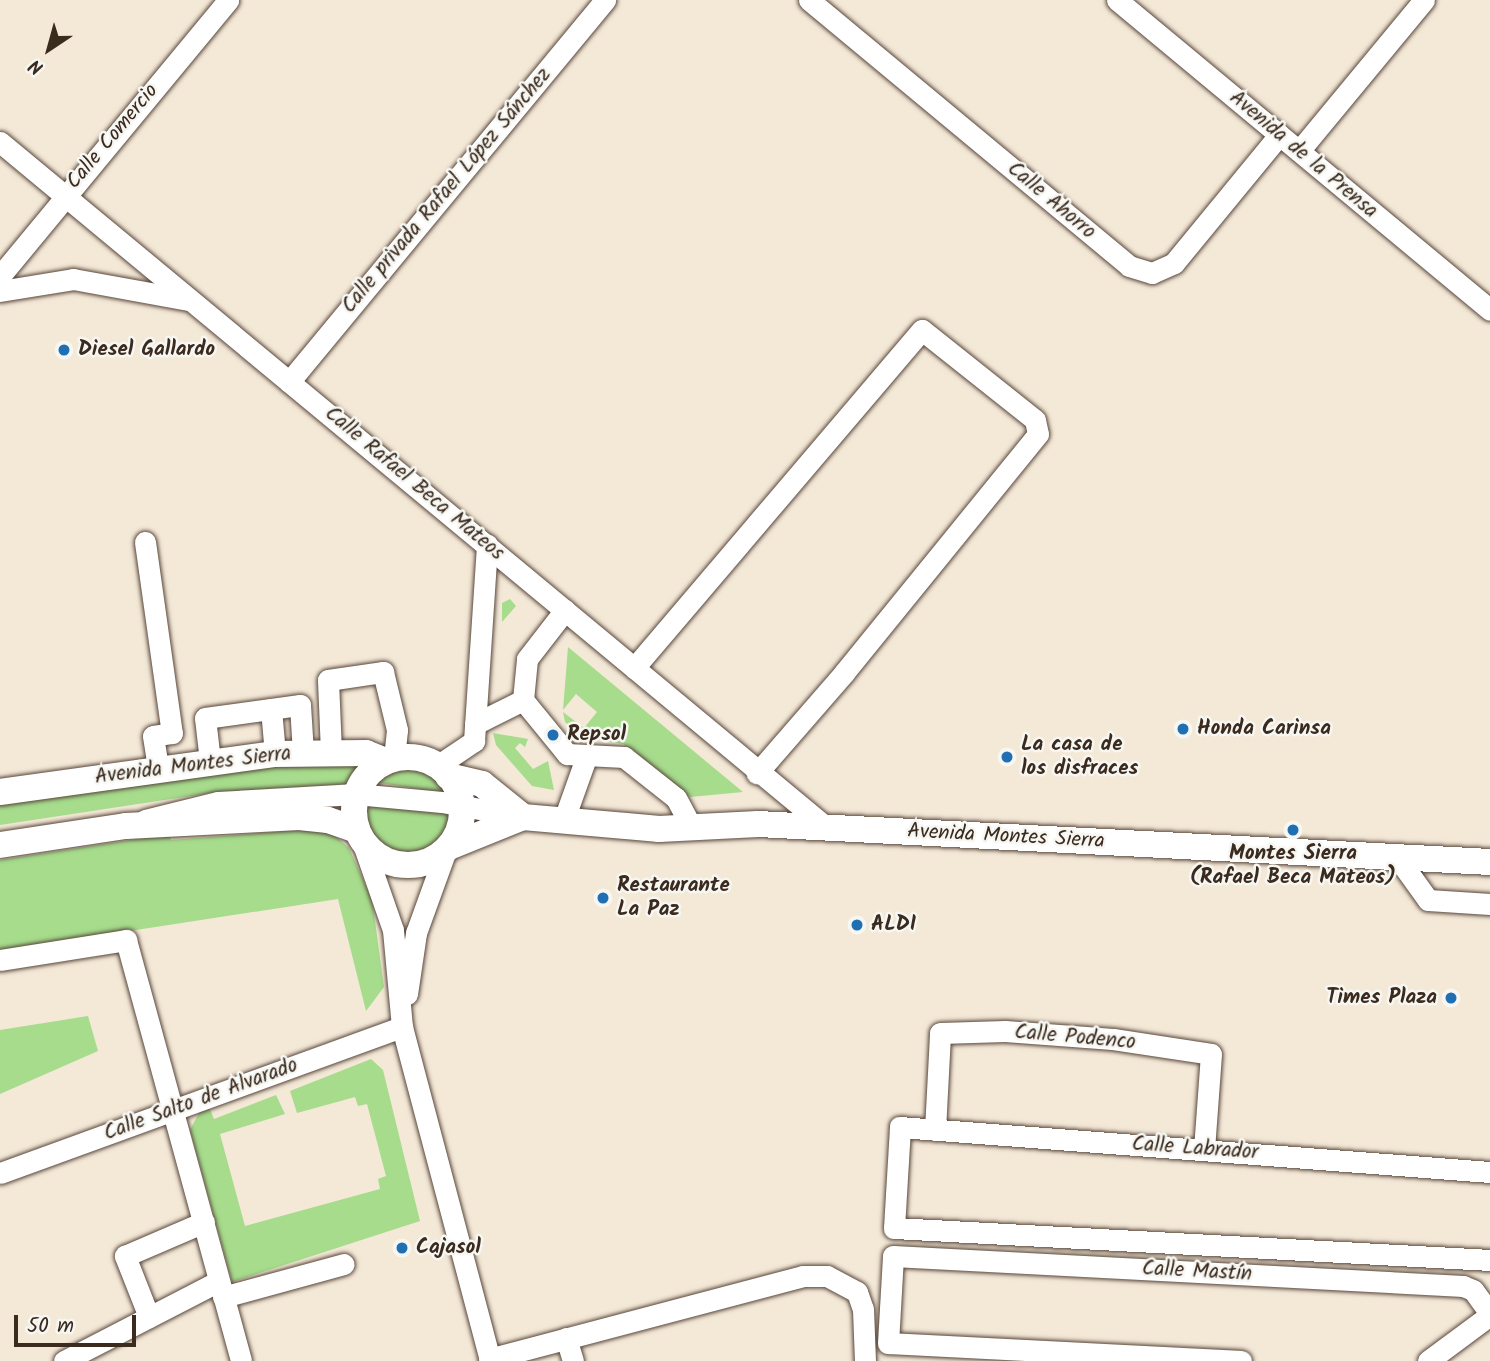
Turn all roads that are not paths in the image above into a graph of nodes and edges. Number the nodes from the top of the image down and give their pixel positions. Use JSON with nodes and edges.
{"nodes":[{"id":1,"x":228,"y":0,"type":"edge"},
{"id":2,"x":605,"y":0,"type":"edge"},
{"id":3,"x":809,"y":0,"type":"edge"},
{"id":4,"x":1117,"y":0,"type":"edge"},
{"id":5,"x":1424,"y":0,"type":"edge"},
{"id":6,"x":1279,"y":135,"type":"junction"},
{"id":7,"x":0,"y":142,"type":"edge"},
{"id":8,"x":1299,"y":151,"type":"junction"},
{"id":9,"x":64,"y":195,"type":"junction"},
{"id":10,"x":0,"y":276,"type":"edge"},
{"id":11,"x":0,"y":291,"type":"edge"},
{"id":12,"x":191,"y":301,"type":"junction"},
{"id":13,"x":1490,"y":310,"type":"edge"},
{"id":14,"x":289,"y":382,"type":"junction"},
{"id":15,"x":145,"y":542,"type":"dead end"},
{"id":16,"x":486,"y":544,"type":"junction"},
{"id":17,"x":565,"y":611,"type":"junction"},
{"id":18,"x":634,"y":668,"type":"junction"},
{"id":19,"x":523,"y":701,"type":"junction"},
{"id":20,"x":271,"y":709,"type":"junction"},
{"id":21,"x":475,"y":732,"type":"junction"},
{"id":22,"x":331,"y":752,"type":"junction"},
{"id":23,"x":303,"y":753,"type":"junction"},
{"id":24,"x":275,"y":754,"type":"junction"},
{"id":25,"x":586,"y":755,"type":"junction"},
{"id":26,"x":390,"y":760,"type":"junction"},
{"id":27,"x":210,"y":761,"type":"junction"},
{"id":28,"x":158,"y":768,"type":"junction"},
{"id":29,"x":443,"y":771,"type":"junction"},
{"id":30,"x":757,"y":773,"type":"junction"},
{"id":31,"x":0,"y":792,"type":"edge"},
{"id":32,"x":356,"y":794,"type":"junction"},
{"id":33,"x":462,"y":806,"type":"junction"},
{"id":34,"x":523,"y":817,"type":"junction"},
{"id":35,"x":563,"y":822,"type":"junction"},
{"id":36,"x":126,"y":826,"type":"junction"},
{"id":37,"x":826,"y":827,"type":"junction"},
{"id":38,"x":692,"y":828,"type":"junction"},
{"id":39,"x":359,"y":835,"type":"junction"},
{"id":40,"x":0,"y":845,"type":"edge"},
{"id":41,"x":447,"y":848,"type":"junction"},
{"id":42,"x":1397,"y":857,"type":"junction"},
{"id":43,"x":1490,"y":862,"type":"edge"},
{"id":44,"x":1490,"y":904,"type":"edge"},
{"id":45,"x":0,"y":960,"type":"edge"},
{"id":46,"x":402,"y":1027,"type":"junction"},
{"id":47,"x":173,"y":1110,"type":"junction"},
{"id":48,"x":935,"y":1130,"type":"junction"},
{"id":49,"x":1204,"y":1150,"type":"junction"},
{"id":50,"x":1490,"y":1172,"type":"edge"},
{"id":51,"x":0,"y":1173,"type":"edge"},
{"id":52,"x":204,"y":1222,"type":"junction"},
{"id":53,"x":894,"y":1228,"type":"joint"},
{"id":54,"x":1074,"y":1238,"type":"junction"},
{"id":55,"x":1490,"y":1259,"type":"edge"},
{"id":56,"x":344,"y":1264,"type":"dead end"},
{"id":57,"x":1073,"y":1266,"type":"junction"},
{"id":58,"x":221,"y":1289,"type":"junction"},
{"id":59,"x":1490,"y":1314,"type":"edge"},
{"id":60,"x":149,"y":1317,"type":"junction"},
{"id":61,"x":566,"y":1338,"type":"junction"},
{"id":62,"x":489,"y":1360,"type":"edge"},
{"id":63,"x":64,"y":1361,"type":"edge"},
{"id":64,"x":241,"y":1361,"type":"edge"},
{"id":65,"x":573,"y":1361,"type":"edge"},
{"id":66,"x":865,"y":1361,"type":"edge"},
{"id":67,"x":1241,"y":1361,"type":"edge"},
{"id":68,"x":1428,"y":1361,"type":"edge"}],
"edges":[{"from":1,"to":9,"type":"street","name":"Calle Comercio"},
{"from":2,"to":14,"type":"street","name":"Calle privada Rafael López Sánchez"},
{"from":3,"to":6,"type":"street","name":"Calle Ahorro"},
{"from":4,"to":6,"type":"street","name":"Avenida de la Prensa"},
{"from":5,"to":8,"type":"street"},
{"from":6,"to":8,"type":"street","name":"Avenida de la Prensa"},
{"from":7,"to":9,"type":"street","name":"Calle Rafael Beca Mateos"},
{"from":8,"to":13,"type":"street","name":"Avenida de la Prensa"},
{"from":9,"to":10,"type":"street","name":"Calle Comercio"},
{"from":9,"to":12,"type":"street","name":"Calle Rafael Beca Mateos"},
{"from":11,"to":12,"type":"street"},
{"from":12,"to":14,"type":"street","name":"Calle Rafael Beca Mateos"},
{"from":14,"to":16,"type":"street","name":"Calle Rafael Beca Mateos"},
{"from":15,"to":28,"type":"street"},
{"from":16,"to":17,"type":"street","name":"Calle Rafael Beca Mateos"},
{"from":16,"to":21,"type":"street"},
{"from":17,"to":18,"type":"street","name":"Calle Rafael Beca Mateos"},
{"from":17,"to":19,"type":"street"},
{"from":18,"to":30,"type":"street","name":"Calle Rafael Beca Mateos"},
{"from":18,"to":30,"type":"street"},
{"from":19,"to":21,"type":"street"},
{"from":19,"to":25,"type":"street"},
{"from":20,"to":23,"type":"street"},
{"from":20,"to":24,"type":"street"},
{"from":20,"to":27,"type":"street"},
{"from":21,"to":29,"type":"street"},
{"from":22,"to":23,"type":"main road","name":"Avenida Montes Sierra"},
{"from":22,"to":26,"type":"main road","name":"Avenida Montes Sierra"},
{"from":22,"to":26,"type":"street"},
{"from":23,"to":24,"type":"main road","name":"Avenida Montes Sierra"},
{"from":24,"to":27,"type":"main road","name":"Avenida Montes Sierra"},
{"from":25,"to":35,"type":"street"},
{"from":25,"to":38,"type":"street"},
{"from":26,"to":29,"type":"main road","name":"Avenida Montes Sierra"},
{"from":26,"to":32,"type":"main road"},
{"from":27,"to":28,"type":"main road","name":"Avenida Montes Sierra"},
{"from":28,"to":31,"type":"main road","name":"Avenida Montes Sierra"},
{"from":29,"to":33,"type":"main road"},
{"from":29,"to":34,"type":"main road"},
{"from":30,"to":37,"type":"street","name":"Calle Rafael Beca Mateos"},
{"from":32,"to":33,"type":"street","name":"Avenida Montes Sierra"},
{"from":32,"to":36,"type":"street","name":"Avenida Montes Sierra"},
{"from":32,"to":39,"type":"main road"},
{"from":33,"to":34,"type":"street","name":"Avenida Montes Sierra"},
{"from":33,"to":41,"type":"main road"},
{"from":34,"to":35,"type":"main road","name":"Avenida Montes Sierra"},
{"from":34,"to":41,"type":"main road","name":"Avenida Montes Sierra"},
{"from":35,"to":38,"type":"main road","name":"Avenida Montes Sierra"},
{"from":36,"to":39,"type":"main road","name":"Avenida Montes Sierra"},
{"from":36,"to":40,"type":"main road","name":"Avenida Montes Sierra"},
{"from":37,"to":38,"type":"main road","name":"Avenida Montes Sierra"},
{"from":37,"to":42,"type":"main road","name":"Avenida Montes Sierra"},
{"from":39,"to":41,"type":"main road","name":"Avenida Montes Sierra"},
{"from":39,"to":46,"type":"street"},
{"from":41,"to":46,"type":"street"},
{"from":42,"to":43,"type":"main road","name":"Avenida Montes Sierra"},
{"from":42,"to":44,"type":"street"},
{"from":45,"to":47,"type":"street"},
{"from":46,"to":47,"type":"street","name":"Calle Salto de Alvarado"},
{"from":46,"to":62,"type":"street"},
{"from":47,"to":51,"type":"street","name":"Calle Salto de Alvarado"},
{"from":47,"to":52,"type":"street"},
{"from":48,"to":49,"type":"street","name":"Calle Labrador"},
{"from":48,"to":49,"type":"street","name":"Calle Podenco"},
{"from":48,"to":53,"type":"street","name":"Calle Labrador"},
{"from":49,"to":50,"type":"street","name":"Calle Labrador"},
{"from":52,"to":58,"type":"street"},
{"from":52,"to":60,"type":"street"},
{"from":53,"to":54,"type":"street","name":"Calle Mastín"},
{"from":54,"to":55,"type":"street","name":"Calle Mastín"},
{"from":54,"to":57,"type":"street"},
{"from":56,"to":58,"type":"street"},
{"from":57,"to":59,"type":"street","name":"Calle Mastín"},
{"from":57,"to":67,"type":"street","name":"Calle Mastín"},
{"from":58,"to":60,"type":"street"},
{"from":58,"to":64,"type":"street"},
{"from":59,"to":68,"type":"street"},
{"from":60,"to":63,"type":"street"},
{"from":61,"to":62,"type":"street"},
{"from":61,"to":65,"type":"street"},
{"from":61,"to":66,"type":"street"}]}
